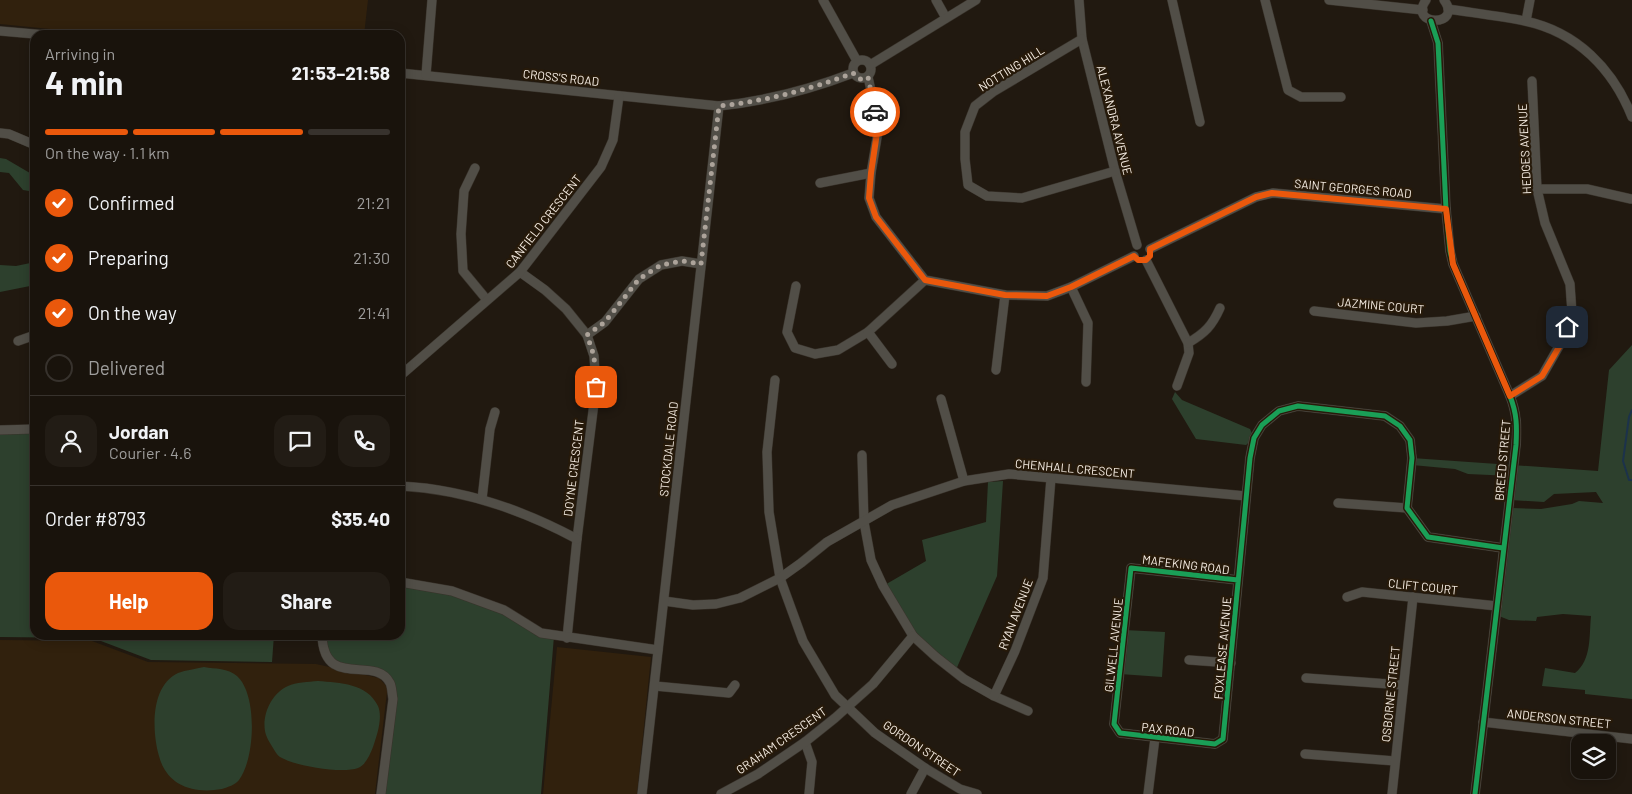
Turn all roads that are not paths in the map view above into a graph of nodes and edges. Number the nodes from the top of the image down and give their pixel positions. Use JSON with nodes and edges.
{"nodes":[{"id":1,"x":432,"y":0,"type":"edge"},
{"id":2,"x":823,"y":0,"type":"edge"},
{"id":3,"x":936,"y":0,"type":"edge"},
{"id":4,"x":976,"y":0,"type":"edge"},
{"id":5,"x":1079,"y":0,"type":"edge"},
{"id":6,"x":1172,"y":0,"type":"edge"},
{"id":7,"x":1265,"y":0,"type":"edge"},
{"id":8,"x":1329,"y":0,"type":"edge"},
{"id":9,"x":1426,"y":0,"type":"edge"},
{"id":10,"x":1444,"y":0,"type":"edge"},
{"id":11,"x":1530,"y":0,"type":"edge"},
{"id":12,"x":1448,"y":9,"type":"junction"},
{"id":13,"x":1423,"y":10,"type":"junction"},
{"id":14,"x":946,"y":18,"type":"junction"},
{"id":15,"x":1442,"y":20,"type":"junction"},
{"id":16,"x":1431,"y":21,"type":"junction"},
{"id":17,"x":1526,"y":21,"type":"junction"},
{"id":18,"x":0,"y":31,"type":"edge"},
{"id":19,"x":30,"y":34,"type":"edge"},
{"id":20,"x":1082,"y":39,"type":"junction"},
{"id":21,"x":1438,"y":43,"type":"junction"},
{"id":22,"x":857,"y":61,"type":"junction"},
{"id":23,"x":870,"y":65,"type":"junction"},
{"id":24,"x":405,"y":73,"type":"edge"},
{"id":25,"x":853,"y":73,"type":"junction"},
{"id":26,"x":426,"y":75,"type":"junction"},
{"id":27,"x":868,"y":77,"type":"junction"},
{"id":28,"x":1532,"y":81,"type":"dead end"},
{"id":29,"x":619,"y":96,"type":"junction"},
{"id":30,"x":1342,"y":97,"type":"dead end"},
{"id":31,"x":719,"y":106,"type":"junction"},
{"id":32,"x":1632,"y":117,"type":"edge"},
{"id":33,"x":1200,"y":122,"type":"dead end"},
{"id":34,"x":0,"y":132,"type":"edge"},
{"id":35,"x":30,"y":142,"type":"edge"},
{"id":36,"x":475,"y":168,"type":"dead end"},
{"id":37,"x":1115,"y":171,"type":"junction"},
{"id":38,"x":871,"y":173,"type":"junction"},
{"id":39,"x":820,"y":183,"type":"dead end"},
{"id":40,"x":1536,"y":189,"type":"junction"},
{"id":41,"x":1631,"y":199,"type":"dead end"},
{"id":42,"x":1446,"y":209,"type":"junction"},
{"id":43,"x":1137,"y":245,"type":"junction"},
{"id":44,"x":1150,"y":249,"type":"junction"},
{"id":45,"x":1134,"y":256,"type":"junction"},
{"id":46,"x":1146,"y":260,"type":"junction"},
{"id":47,"x":701,"y":264,"type":"junction"},
{"id":48,"x":520,"y":272,"type":"junction"},
{"id":49,"x":925,"y":280,"type":"junction"},
{"id":50,"x":796,"y":286,"type":"dead end"},
{"id":51,"x":1071,"y":287,"type":"junction"},
{"id":52,"x":1005,"y":295,"type":"junction"},
{"id":53,"x":487,"y":300,"type":"junction"},
{"id":54,"x":1220,"y":308,"type":"dead end"},
{"id":55,"x":1314,"y":312,"type":"dead end"},
{"id":56,"x":1476,"y":316,"type":"junction"},
{"id":57,"x":868,"y":332,"type":"junction"},
{"id":58,"x":587,"y":335,"type":"junction"},
{"id":59,"x":30,"y":337,"type":"edge"},
{"id":60,"x":18,"y":341,"type":"dead end"},
{"id":61,"x":1188,"y":343,"type":"junction"},
{"id":62,"x":892,"y":364,"type":"dead end"},
{"id":63,"x":996,"y":370,"type":"dead end"},
{"id":64,"x":405,"y":372,"type":"edge"},
{"id":65,"x":775,"y":380,"type":"dead end"},
{"id":66,"x":1086,"y":382,"type":"dead end"},
{"id":67,"x":1177,"y":386,"type":"dead end"},
{"id":68,"x":1510,"y":396,"type":"junction"},
{"id":69,"x":941,"y":399,"type":"dead end"},
{"id":70,"x":495,"y":412,"type":"dead end"},
{"id":71,"x":30,"y":429,"type":"edge"},
{"id":72,"x":0,"y":430,"type":"edge"},
{"id":73,"x":862,"y":455,"type":"dead end"},
{"id":74,"x":1051,"y":478,"type":"junction"},
{"id":75,"x":964,"y":481,"type":"junction"},
{"id":76,"x":405,"y":487,"type":"edge"},
{"id":77,"x":1246,"y":496,"type":"junction"},
{"id":78,"x":482,"y":499,"type":"junction"},
{"id":79,"x":1338,"y":503,"type":"dead end"},
{"id":80,"x":1407,"y":508,"type":"junction"},
{"id":81,"x":864,"y":522,"type":"junction"},
{"id":82,"x":577,"y":538,"type":"junction"},
{"id":83,"x":1504,"y":548,"type":"junction"},
{"id":84,"x":1131,"y":568,"type":"joint"},
{"id":85,"x":780,"y":578,"type":"junction"},
{"id":86,"x":1238,"y":580,"type":"junction"},
{"id":87,"x":405,"y":583,"type":"edge"},
{"id":88,"x":1347,"y":597,"type":"dead end"},
{"id":89,"x":1413,"y":597,"type":"junction"},
{"id":90,"x":664,"y":601,"type":"junction"},
{"id":91,"x":1497,"y":606,"type":"junction"},
{"id":92,"x":913,"y":636,"type":"junction"},
{"id":93,"x":567,"y":638,"type":"junction"},
{"id":94,"x":323,"y":640,"type":"edge"},
{"id":95,"x":658,"y":650,"type":"junction"},
{"id":96,"x":1189,"y":660,"type":"dead end"},
{"id":97,"x":1231,"y":663,"type":"junction"},
{"id":98,"x":1306,"y":678,"type":"dead end"},
{"id":99,"x":735,"y":685,"type":"dead end"},
{"id":100,"x":1403,"y":685,"type":"junction"},
{"id":101,"x":655,"y":686,"type":"junction"},
{"id":102,"x":994,"y":696,"type":"junction"},
{"id":103,"x":847,"y":706,"type":"junction"},
{"id":104,"x":1028,"y":711,"type":"dead end"},
{"id":105,"x":1482,"y":722,"type":"junction"},
{"id":106,"x":1114,"y":724,"type":"joint"},
{"id":107,"x":1155,"y":738,"type":"junction"},
{"id":108,"x":1632,"y":738,"type":"edge"},
{"id":109,"x":1223,"y":739,"type":"joint"},
{"id":110,"x":804,"y":742,"type":"junction"},
{"id":111,"x":1305,"y":754,"type":"dead end"},
{"id":112,"x":1395,"y":761,"type":"junction"},
{"id":113,"x":925,"y":768,"type":"junction"},
{"id":114,"x":381,"y":794,"type":"edge"},
{"id":115,"x":642,"y":794,"type":"edge"},
{"id":116,"x":721,"y":794,"type":"edge"},
{"id":117,"x":809,"y":794,"type":"edge"},
{"id":118,"x":911,"y":794,"type":"edge"},
{"id":119,"x":977,"y":794,"type":"edge"},
{"id":120,"x":1148,"y":794,"type":"edge"},
{"id":121,"x":1392,"y":794,"type":"edge"},
{"id":122,"x":1475,"y":794,"type":"edge"}],
"edges":[{"from":1,"to":26,"type":"street"},
{"from":2,"to":22,"type":"street"},
{"from":3,"to":14,"type":"street"},
{"from":4,"to":14,"type":"street"},
{"from":5,"to":20,"type":"street","name":"ALEXANDRA AVENUE"},
{"from":6,"to":33,"type":"street"},
{"from":7,"to":30,"type":"street"},
{"from":8,"to":13,"type":"street"},
{"from":9,"to":13,"type":"street"},
{"from":10,"to":12,"type":"street"},
{"from":11,"to":17,"type":"street"},
{"from":12,"to":15,"type":"street"},
{"from":12,"to":17,"type":"street"},
{"from":13,"to":16,"type":"street","name":"BREED STREET"},
{"from":14,"to":23,"type":"street"},
{"from":15,"to":16,"type":"street"},
{"from":15,"to":21,"type":"street"},
{"from":16,"to":21,"type":"street","name":"BREED STREET"},
{"from":17,"to":32,"type":"street"},
{"from":18,"to":19,"type":"street"},
{"from":20,"to":37,"type":"street","name":"ALEXANDRA AVENUE"},
{"from":20,"to":37,"type":"street","name":"NOTTING HILL"},
{"from":21,"to":42,"type":"street","name":"BREED STREET"},
{"from":22,"to":23,"type":"street"},
{"from":22,"to":25,"type":"street"},
{"from":23,"to":27,"type":"street"},
{"from":24,"to":26,"type":"street","name":"CROSS'S ROAD"},
{"from":25,"to":27,"type":"street"},
{"from":25,"to":31,"type":"street","name":"CROSS'S ROAD"},
{"from":26,"to":29,"type":"street","name":"CROSS'S ROAD"},
{"from":27,"to":38,"type":"street"},
{"from":28,"to":40,"type":"street","name":"HEDGES AVENUE"},
{"from":29,"to":31,"type":"street","name":"CROSS'S ROAD"},
{"from":29,"to":48,"type":"street","name":"CANFIELD CRESCENT"},
{"from":31,"to":47,"type":"street","name":"STOCKDALE ROAD"},
{"from":34,"to":35,"type":"street"},
{"from":36,"to":53,"type":"street"},
{"from":37,"to":43,"type":"street","name":"ALEXANDRA AVENUE"},
{"from":38,"to":39,"type":"street"},
{"from":38,"to":49,"type":"street"},
{"from":40,"to":41,"type":"street"},
{"from":40,"to":68,"type":"street","name":"HEDGES AVENUE"},
{"from":42,"to":44,"type":"street","name":"SAINT GEORGES ROAD"},
{"from":42,"to":56,"type":"street","name":"BREED STREET"},
{"from":43,"to":44,"type":"street"},
{"from":43,"to":45,"type":"street"},
{"from":44,"to":46,"type":"street"},
{"from":45,"to":46,"type":"street"},
{"from":45,"to":51,"type":"street"},
{"from":46,"to":61,"type":"street"},
{"from":47,"to":58,"type":"street"},
{"from":47,"to":90,"type":"street","name":"STOCKDALE ROAD"},
{"from":48,"to":53,"type":"street","name":"CANFIELD CRESCENT"},
{"from":48,"to":58,"type":"street","name":"DOYNE CRESCENT"},
{"from":49,"to":52,"type":"street"},
{"from":49,"to":57,"type":"street"},
{"from":50,"to":57,"type":"street"},
{"from":51,"to":52,"type":"street"},
{"from":51,"to":66,"type":"street"},
{"from":52,"to":63,"type":"street"},
{"from":53,"to":64,"type":"street","name":"CANFIELD CRESCENT"},
{"from":54,"to":61,"type":"street"},
{"from":55,"to":56,"type":"street","name":"JAZMINE COURT"},
{"from":56,"to":68,"type":"street","name":"BREED STREET"},
{"from":57,"to":62,"type":"street"},
{"from":58,"to":82,"type":"street","name":"DOYNE CRESCENT"},
{"from":59,"to":60,"type":"street"},
{"from":61,"to":67,"type":"street"},
{"from":65,"to":85,"type":"street","name":"GORDON STREET"},
{"from":68,"to":83,"type":"street","name":"BREED STREET"},
{"from":69,"to":75,"type":"street"},
{"from":70,"to":78,"type":"street"},
{"from":71,"to":72,"type":"street"},
{"from":73,"to":81,"type":"street"},
{"from":74,"to":75,"type":"street","name":"CHENHALL CRESCENT"},
{"from":74,"to":77,"type":"street","name":"CHENHALL CRESCENT"},
{"from":74,"to":102,"type":"street","name":"RYAN AVENUE"},
{"from":75,"to":81,"type":"street","name":"CHENHALL CRESCENT"},
{"from":76,"to":78,"type":"street"},
{"from":77,"to":80,"type":"street","name":"FOXLEASE AVENUE"},
{"from":77,"to":86,"type":"street","name":"FOXLEASE AVENUE"},
{"from":78,"to":82,"type":"street"},
{"from":79,"to":80,"type":"street"},
{"from":80,"to":83,"type":"street"},
{"from":81,"to":85,"type":"street","name":"CHENHALL CRESCENT"},
{"from":81,"to":92,"type":"street"},
{"from":82,"to":93,"type":"street","name":"DOYNE CRESCENT"},
{"from":83,"to":91,"type":"street","name":"BREED STREET"},
{"from":84,"to":86,"type":"street","name":"MAFEKING ROAD"},
{"from":84,"to":106,"type":"street","name":"GILWELL AVENUE"},
{"from":85,"to":90,"type":"street","name":"CHENHALL CRESCENT"},
{"from":85,"to":103,"type":"street","name":"GORDON STREET"},
{"from":86,"to":97,"type":"street","name":"FOXLEASE AVENUE"},
{"from":87,"to":93,"type":"street"},
{"from":88,"to":89,"type":"street","name":"CLIFT COURT"},
{"from":89,"to":91,"type":"street","name":"CLIFT COURT"},
{"from":89,"to":100,"type":"street","name":"OSBORNE STREET"},
{"from":90,"to":95,"type":"street","name":"STOCKDALE ROAD"},
{"from":91,"to":105,"type":"street","name":"BREED STREET"},
{"from":92,"to":102,"type":"street"},
{"from":92,"to":103,"type":"street","name":"GRAHAM CRESCENT"},
{"from":93,"to":95,"type":"street"},
{"from":94,"to":114,"type":"street"},
{"from":95,"to":101,"type":"street","name":"STOCKDALE ROAD"},
{"from":96,"to":97,"type":"street"},
{"from":97,"to":109,"type":"street","name":"FOXLEASE AVENUE"},
{"from":98,"to":100,"type":"street"},
{"from":99,"to":101,"type":"street"},
{"from":100,"to":112,"type":"street","name":"OSBORNE STREET"},
{"from":101,"to":115,"type":"street","name":"STOCKDALE ROAD"},
{"from":102,"to":104,"type":"street"},
{"from":103,"to":110,"type":"street","name":"GRAHAM CRESCENT"},
{"from":103,"to":113,"type":"street","name":"GORDON STREET"},
{"from":105,"to":108,"type":"street","name":"ANDERSON STREET"},
{"from":105,"to":122,"type":"street","name":"BREED STREET"},
{"from":106,"to":107,"type":"street","name":"PAX ROAD"},
{"from":107,"to":109,"type":"street","name":"PAX ROAD"},
{"from":107,"to":120,"type":"street"},
{"from":110,"to":116,"type":"street","name":"GRAHAM CRESCENT"},
{"from":110,"to":117,"type":"street"},
{"from":111,"to":112,"type":"street"},
{"from":112,"to":121,"type":"street","name":"OSBORNE STREET"},
{"from":113,"to":118,"type":"street"},
{"from":113,"to":119,"type":"street","name":"GORDON STREET"}]}
